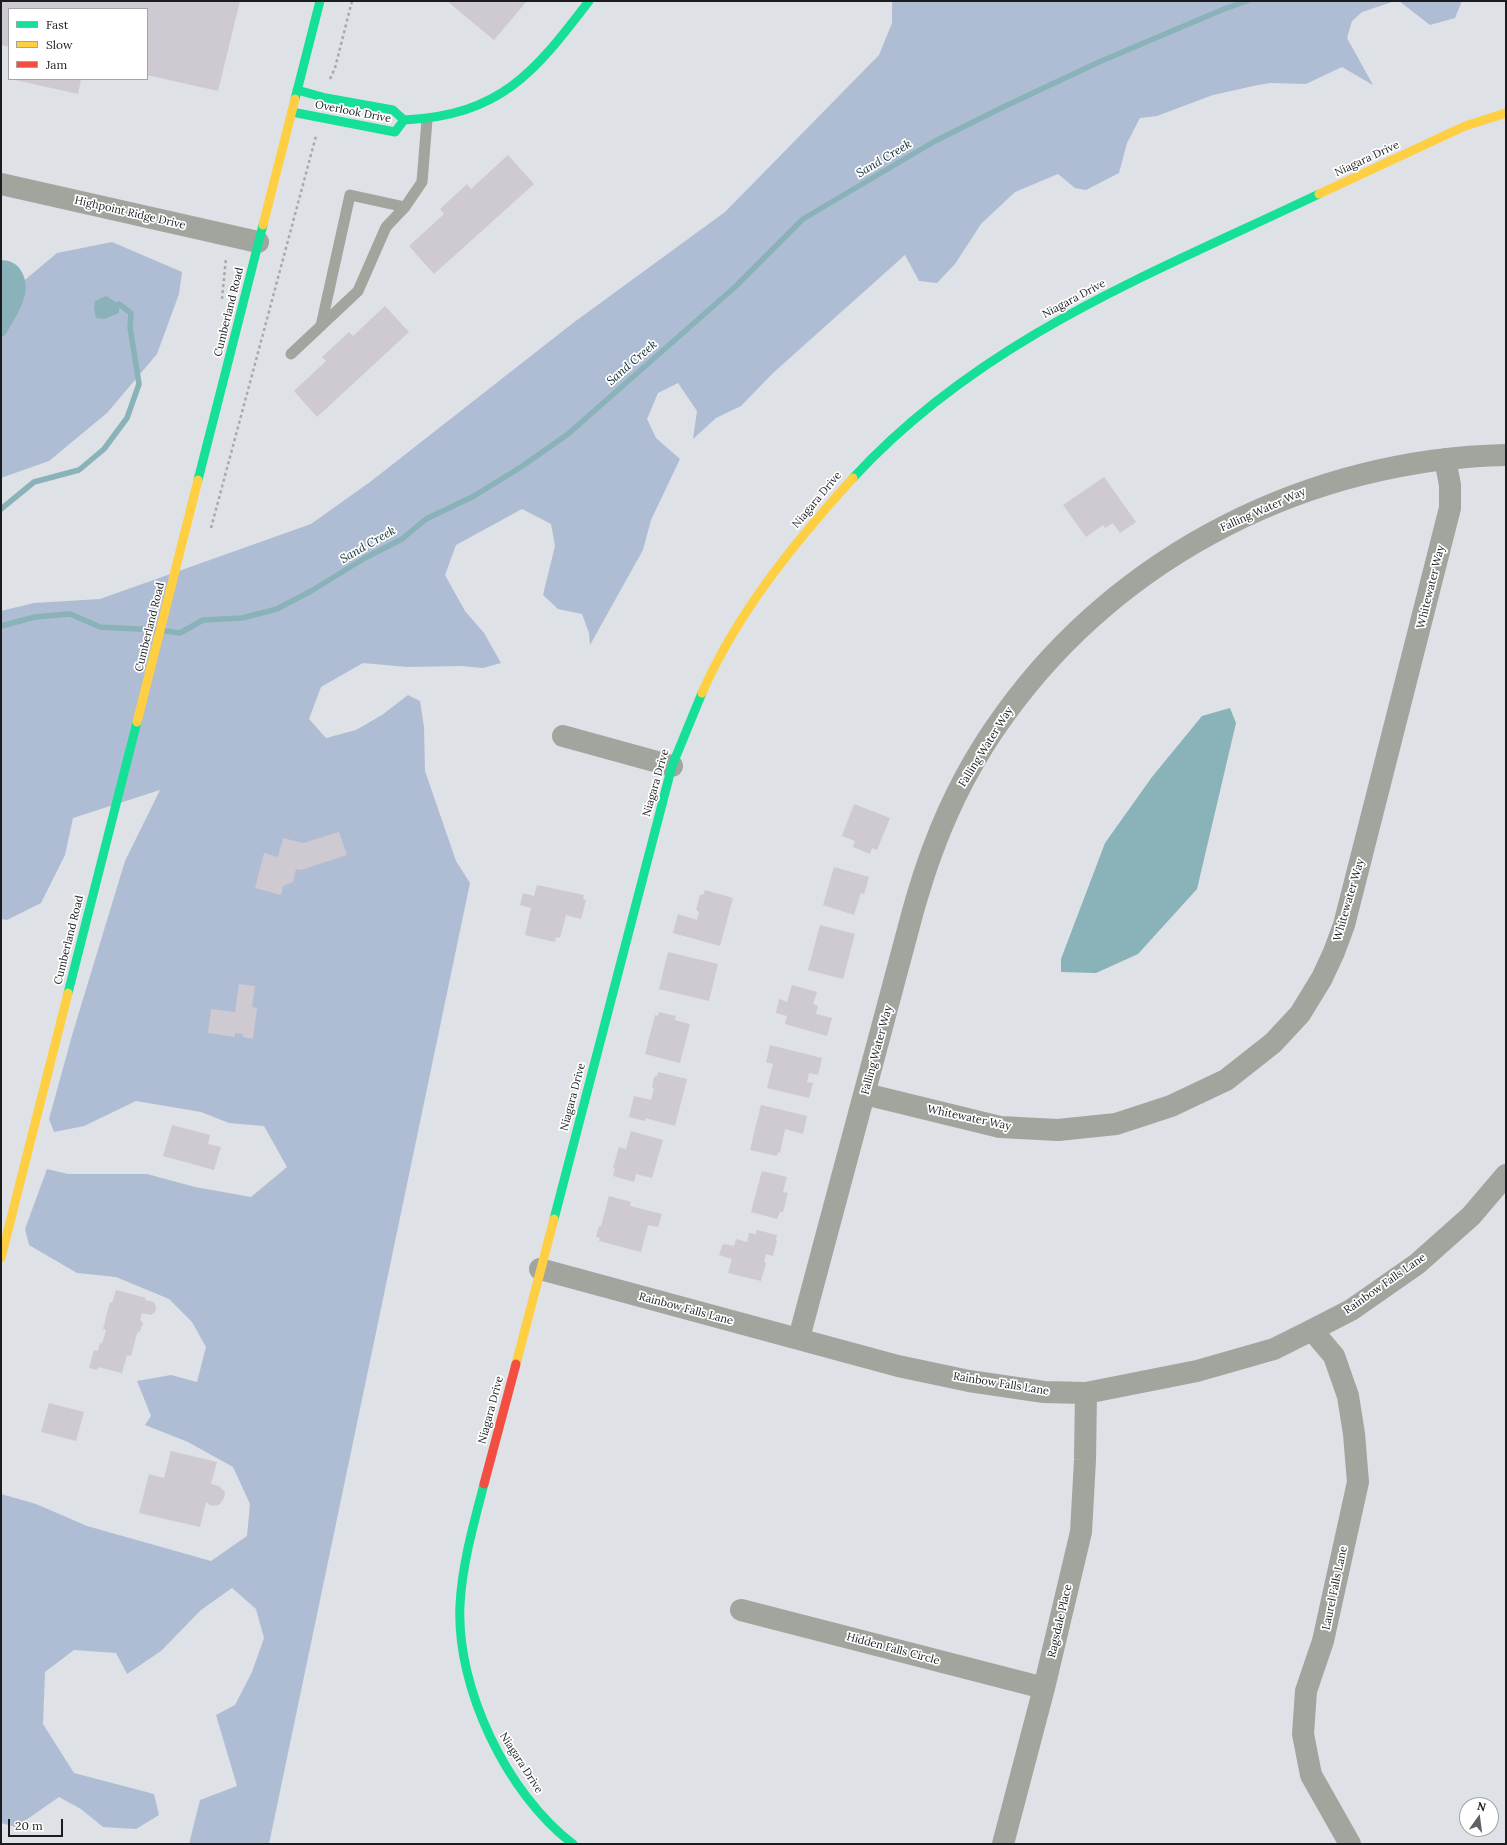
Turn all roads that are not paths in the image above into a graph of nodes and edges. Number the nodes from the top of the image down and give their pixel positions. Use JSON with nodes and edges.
{"nodes":[{"id":1,"x":320,"y":1,"type":"edge"},
{"id":2,"x":589,"y":1,"type":"edge"},
{"id":3,"x":298,"y":90,"type":"junction"},
{"id":4,"x":292,"y":112,"type":"junction"},
{"id":5,"x":1506,"y":113,"type":"edge"},
{"id":6,"x":404,"y":120,"type":"junction"},
{"id":7,"x":427,"y":120,"type":"junction"},
{"id":8,"x":1,"y":184,"type":"edge"},
{"id":9,"x":405,"y":207,"type":"junction"},
{"id":10,"x":258,"y":242,"type":"junction"},
{"id":11,"x":321,"y":326,"type":"junction"},
{"id":12,"x":291,"y":354,"type":"dead end"},
{"id":13,"x":1506,"y":454,"type":"edge"},
{"id":14,"x":1445,"y":460,"type":"junction"},
{"id":15,"x":563,"y":736,"type":"dead end"},
{"id":16,"x":672,"y":766,"type":"junction"},
{"id":17,"x":865,"y":1094,"type":"junction"},
{"id":18,"x":1506,"y":1175,"type":"edge"},
{"id":19,"x":1,"y":1258,"type":"edge"},
{"id":20,"x":540,"y":1270,"type":"junction"},
{"id":21,"x":1312,"y":1330,"type":"junction"},
{"id":22,"x":799,"y":1338,"type":"junction"},
{"id":23,"x":1086,"y":1393,"type":"junction"},
{"id":24,"x":741,"y":1610,"type":"dead end"},
{"id":25,"x":1044,"y":1688,"type":"junction"},
{"id":26,"x":574,"y":1844,"type":"edge"},
{"id":27,"x":1003,"y":1844,"type":"edge"},
{"id":28,"x":1350,"y":1844,"type":"edge"}],
"edges":[{"from":1,"to":3,"type":"street","name":"Cumberland Road"},
{"from":2,"to":7,"type":"street","name":"Overlook Drive"},
{"from":3,"to":4,"type":"street","name":"Cumberland Road"},
{"from":3,"to":6,"type":"street","name":"Overlook Drive"},
{"from":4,"to":6,"type":"street","name":"Overlook Drive"},
{"from":4,"to":10,"type":"street","name":"Cumberland Road"},
{"from":5,"to":16,"type":"street","name":"Niagara Drive"},
{"from":6,"to":7,"type":"street","name":"Overlook Drive"},
{"from":7,"to":9,"type":"lane"},
{"from":8,"to":10,"type":"street","name":"Highpoint Ridge Drive"},
{"from":9,"to":11,"type":"lane"},
{"from":9,"to":11,"type":"lane"},
{"from":10,"to":19,"type":"street","name":"Cumberland Road"},
{"from":11,"to":12,"type":"lane"},
{"from":13,"to":14,"type":"street","name":"Falling Water Way"},
{"from":14,"to":17,"type":"street","name":"Falling Water Way"},
{"from":14,"to":17,"type":"street","name":"Whitewater Way"},
{"from":15,"to":16,"type":"street"},
{"from":16,"to":20,"type":"street","name":"Niagara Drive"},
{"from":17,"to":22,"type":"street","name":"Falling Water Way"},
{"from":18,"to":21,"type":"street","name":"Rainbow Falls Lane"},
{"from":20,"to":22,"type":"street","name":"Rainbow Falls Lane"},
{"from":20,"to":26,"type":"street","name":"Niagara Drive"},
{"from":21,"to":23,"type":"street","name":"Rainbow Falls Lane"},
{"from":21,"to":28,"type":"street","name":"Laurel Falls Lane"},
{"from":22,"to":23,"type":"street","name":"Rainbow Falls Lane"},
{"from":23,"to":25,"type":"street","name":"Ragsdale Place"},
{"from":24,"to":25,"type":"street","name":"Hidden Falls Circle"},
{"from":25,"to":27,"type":"street","name":"Ragsdale Place"}]}
